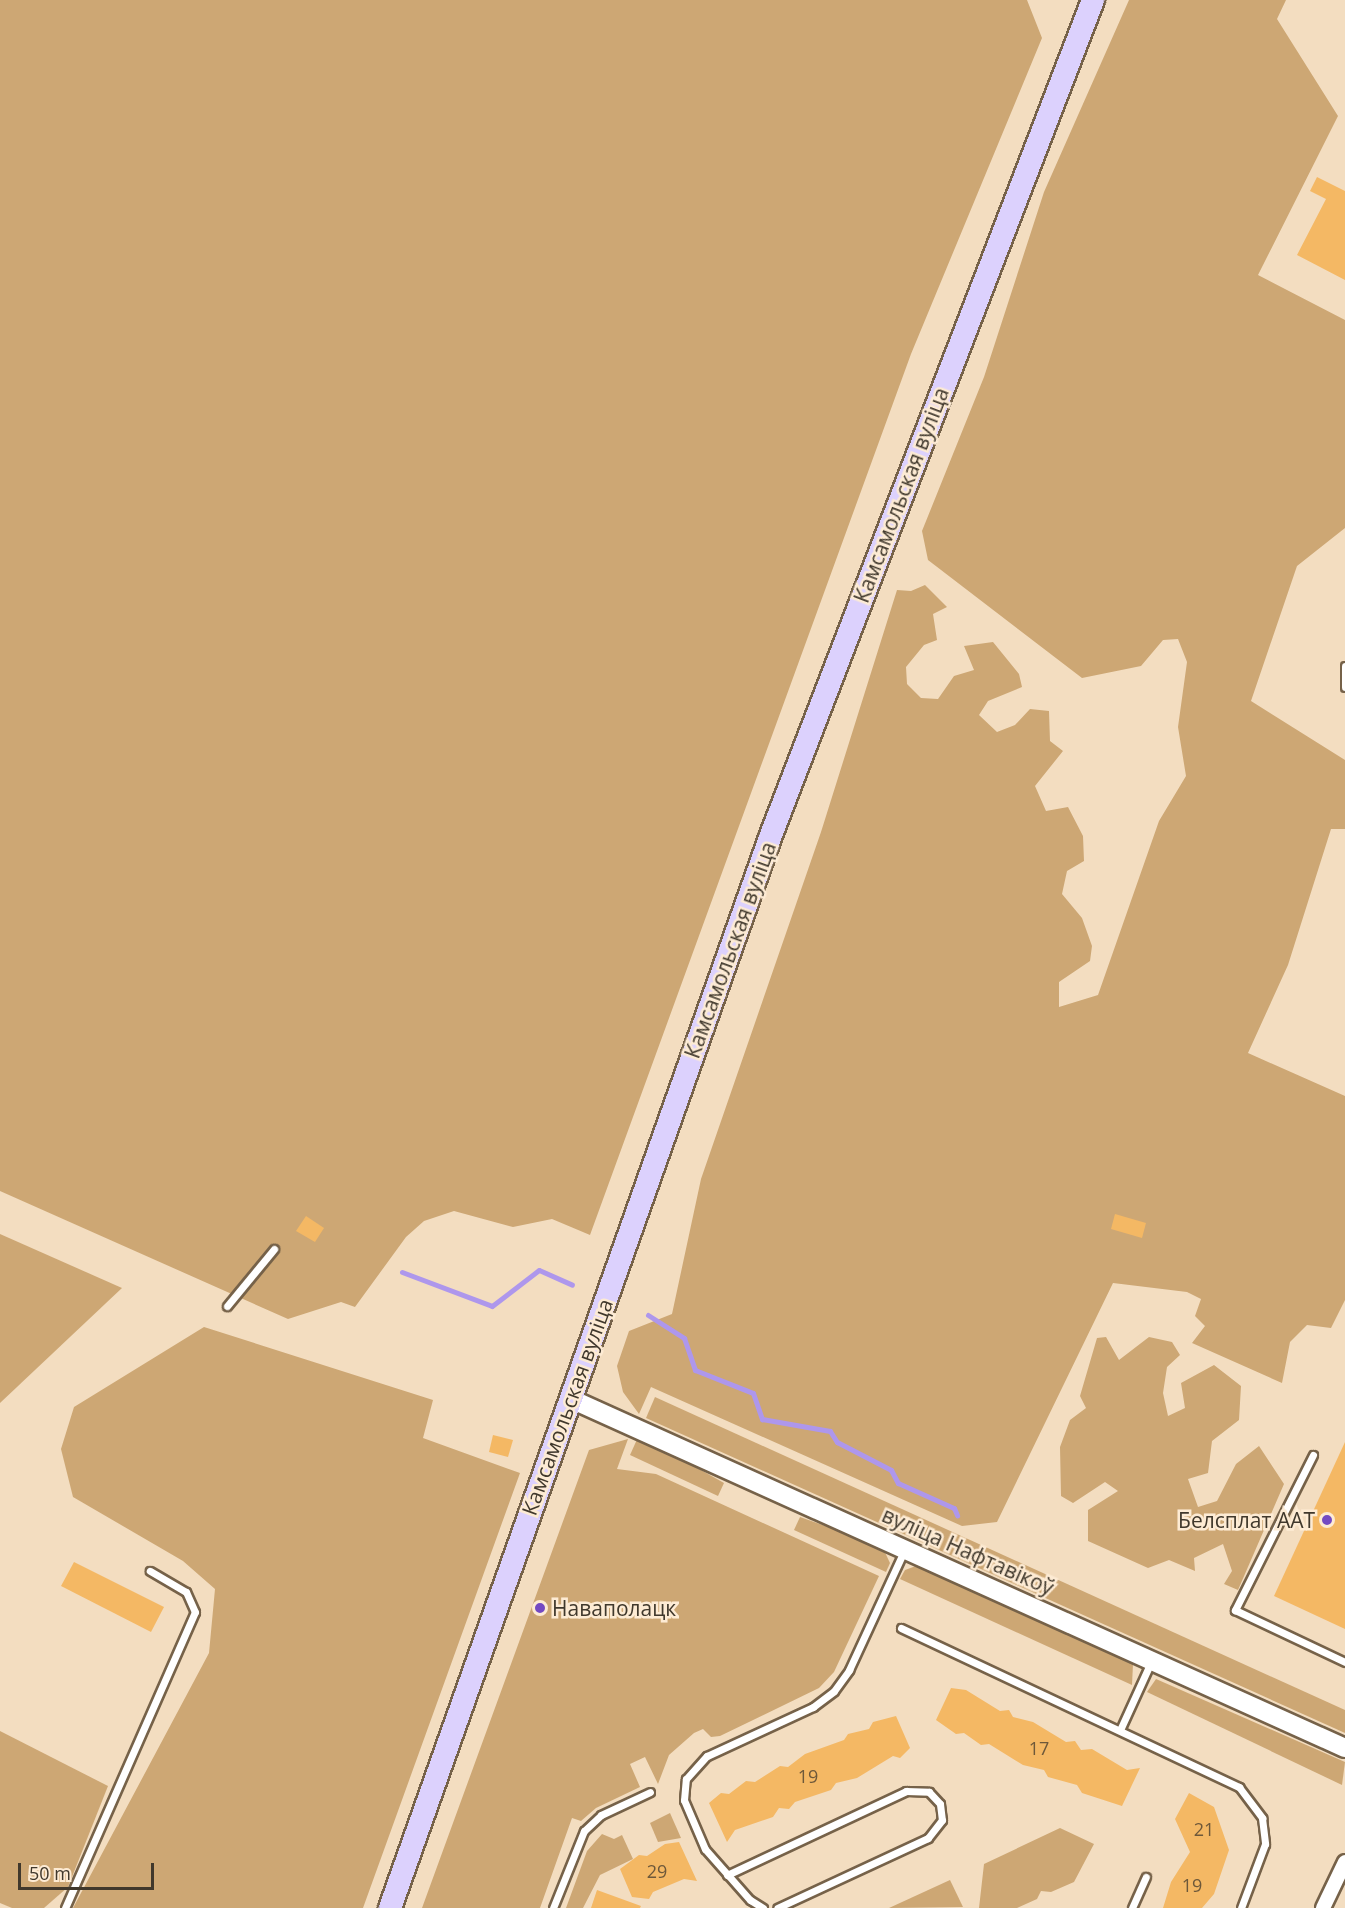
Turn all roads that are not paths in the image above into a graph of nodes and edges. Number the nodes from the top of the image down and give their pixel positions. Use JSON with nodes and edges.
{"nodes":[{"id":1,"x":1093,"y":0,"type":"edge"},
{"id":2,"x":1345,"y":666,"type":"edge"},
{"id":3,"x":1344,"y":676,"type":"edge"},
{"id":4,"x":1345,"y":687,"type":"edge"},
{"id":5,"x":274,"y":1249,"type":"dead end"},
{"id":6,"x":227,"y":1306,"type":"dead end"},
{"id":7,"x":571,"y":1399,"type":"junction"},
{"id":8,"x":1313,"y":1455,"type":"dead end"},
{"id":9,"x":906,"y":1547,"type":"junction"},
{"id":10,"x":150,"y":1571,"type":"dead end"},
{"id":11,"x":902,"y":1628,"type":"dead end"},
{"id":12,"x":1152,"y":1660,"type":"junction"},
{"id":13,"x":1345,"y":1662,"type":"edge"},
{"id":14,"x":1120,"y":1730,"type":"junction"},
{"id":15,"x":1345,"y":1748,"type":"edge"},
{"id":16,"x":650,"y":1792,"type":"dead end"},
{"id":17,"x":1345,"y":1862,"type":"edge"},
{"id":18,"x":727,"y":1875,"type":"junction"},
{"id":19,"x":1146,"y":1877,"type":"dead end"},
{"id":20,"x":65,"y":1908,"type":"edge"},
{"id":21,"x":390,"y":1908,"type":"edge"},
{"id":22,"x":553,"y":1908,"type":"edge"},
{"id":23,"x":763,"y":1908,"type":"edge"},
{"id":24,"x":777,"y":1908,"type":"edge"},
{"id":25,"x":1132,"y":1908,"type":"edge"},
{"id":26,"x":1241,"y":1908,"type":"edge"},
{"id":27,"x":1323,"y":1908,"type":"edge"}],
"edges":[{"from":1,"to":7,"type":"main road","name":"Камсамольская вуліца"},
{"from":2,"to":3,"type":"lane"},
{"from":3,"to":4,"type":"lane"},
{"from":5,"to":6,"type":"lane"},
{"from":7,"to":9,"type":"street","name":"вуліца Нафтавікоў"},
{"from":7,"to":21,"type":"main road","name":"Камсамольская вуліца"},
{"from":8,"to":13,"type":"lane"},
{"from":9,"to":12,"type":"street","name":"вуліца Нафтавікоў"},
{"from":9,"to":18,"type":"lane"},
{"from":10,"to":20,"type":"lane"},
{"from":11,"to":14,"type":"lane"},
{"from":12,"to":14,"type":"lane"},
{"from":12,"to":15,"type":"street","name":"вуліца Нафтавікоў"},
{"from":14,"to":26,"type":"lane"},
{"from":16,"to":22,"type":"lane"},
{"from":17,"to":27,"type":"street"},
{"from":18,"to":23,"type":"lane"},
{"from":18,"to":24,"type":"lane"},
{"from":19,"to":25,"type":"lane"}]}
